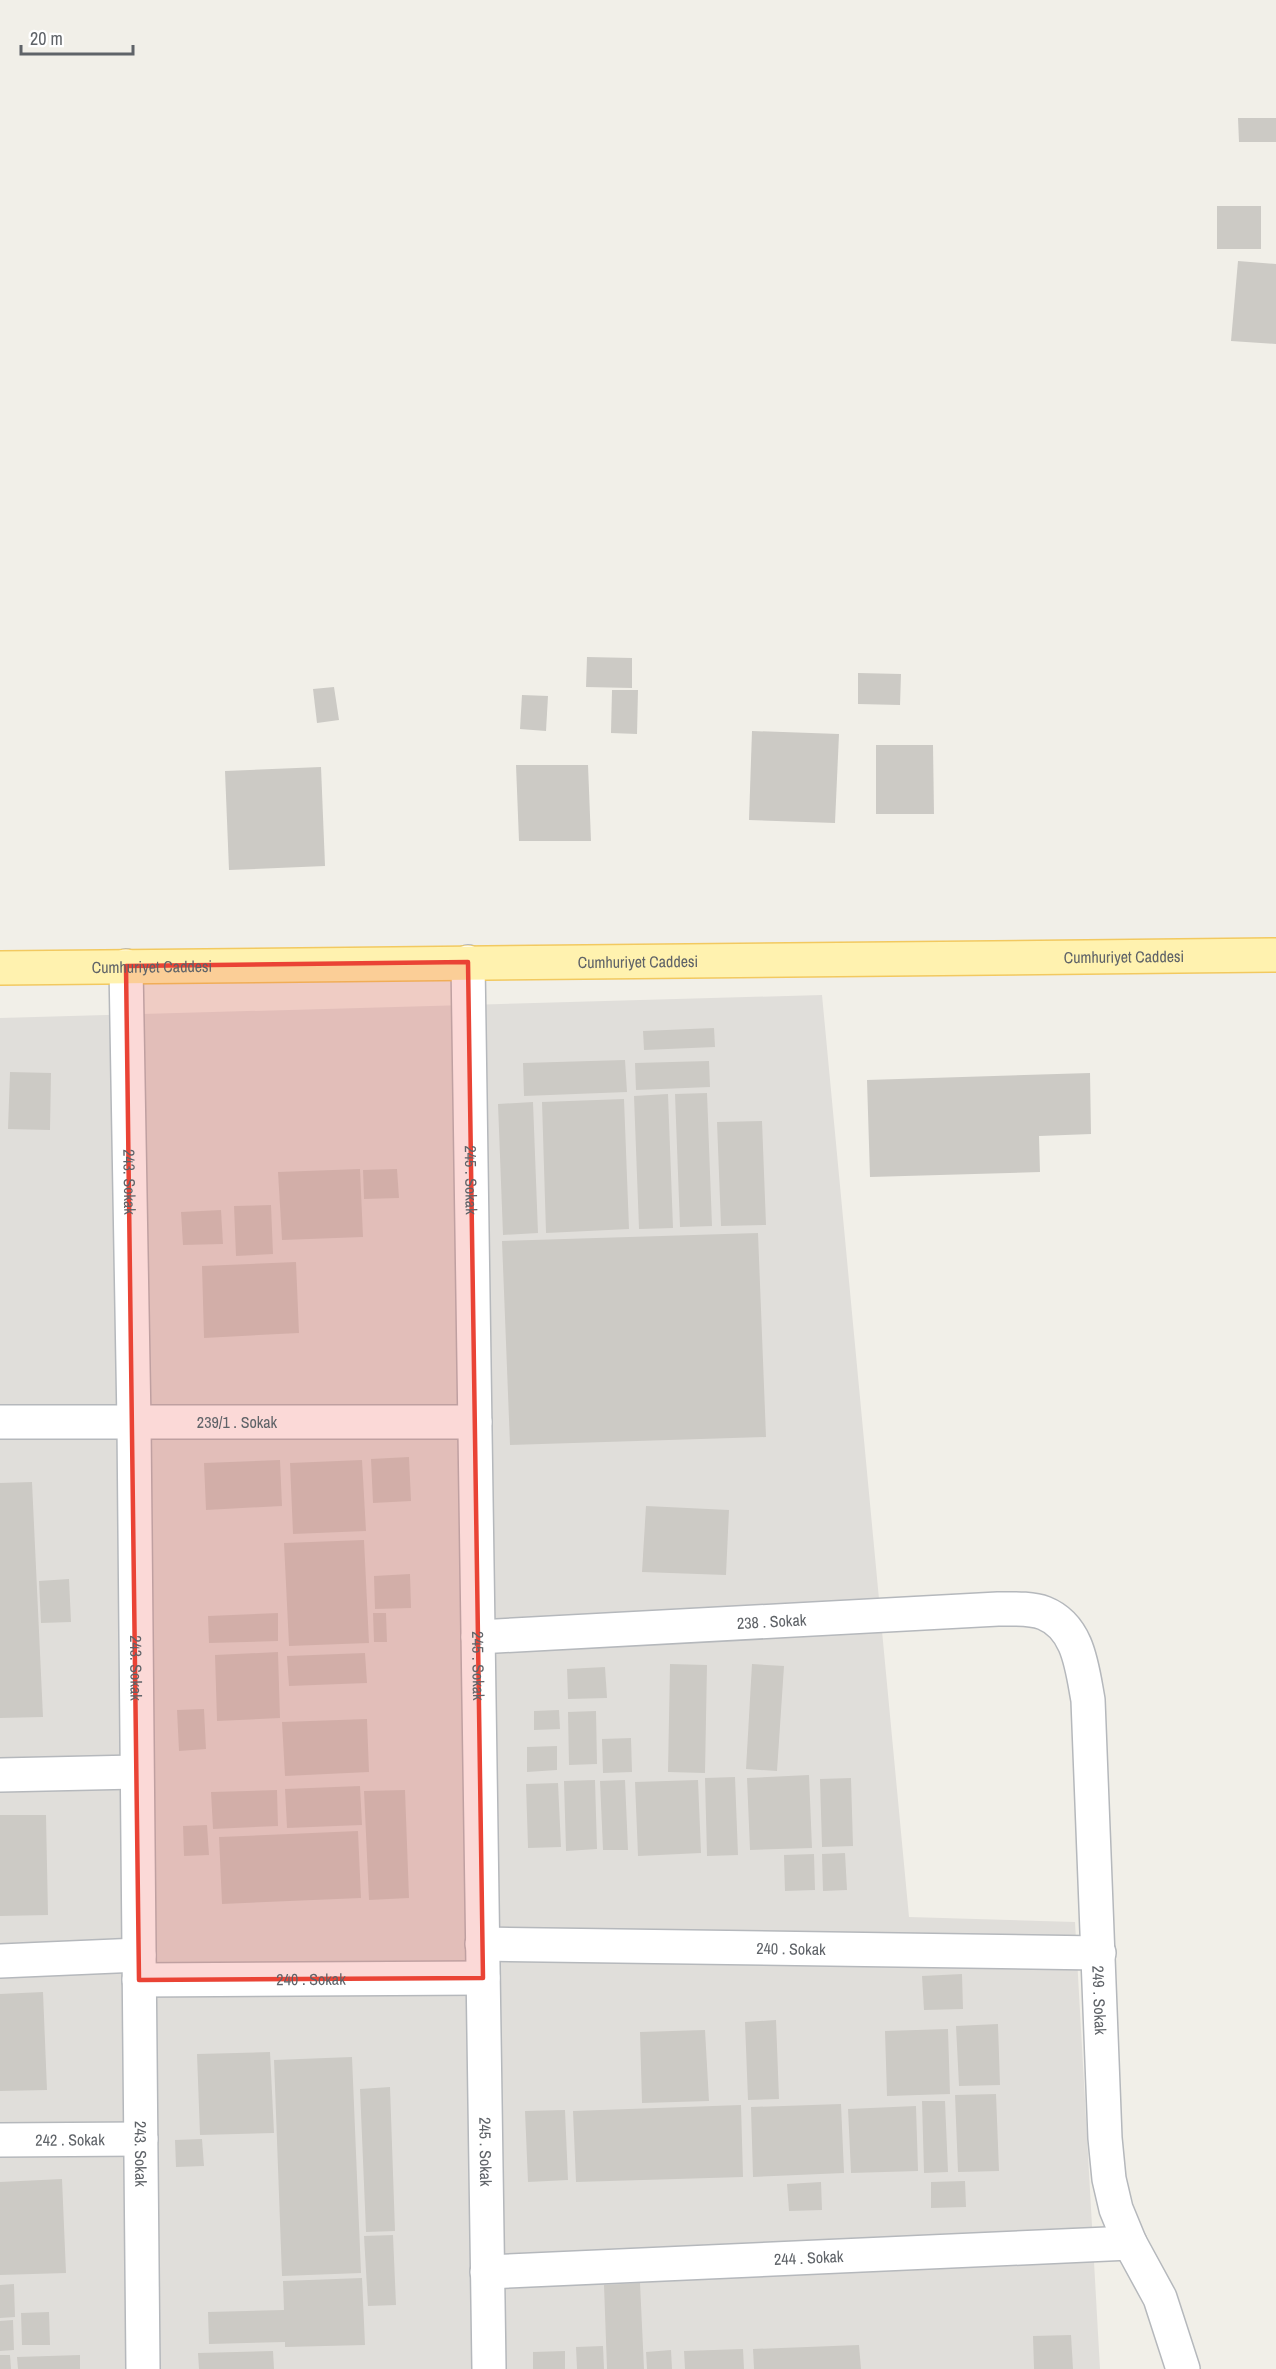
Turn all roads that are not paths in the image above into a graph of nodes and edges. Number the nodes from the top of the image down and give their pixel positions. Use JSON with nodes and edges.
{"nodes":[{"id":1,"x":1276,"y":955,"type":"edge"},
{"id":2,"x":468,"y":962,"type":"junction"},
{"id":3,"x":126,"y":966,"type":"junction"},
{"id":4,"x":0,"y":968,"type":"edge"},
{"id":5,"x":0,"y":1422,"type":"edge"},
{"id":6,"x":134,"y":1422,"type":"junction"},
{"id":7,"x":475,"y":1422,"type":"junction"},
{"id":8,"x":1061,"y":1623,"type":"joint"},
{"id":9,"x":478,"y":1637,"type":"junction"},
{"id":10,"x":136,"y":1772,"type":"junction"},
{"id":11,"x":0,"y":1775,"type":"edge"},
{"id":12,"x":482,"y":1944,"type":"junction"},
{"id":13,"x":1099,"y":1953,"type":"junction"},
{"id":14,"x":0,"y":1961,"type":"edge"},
{"id":15,"x":139,"y":1967,"type":"junction"},
{"id":16,"x":483,"y":1978,"type":"junction"},
{"id":17,"x":141,"y":2139,"type":"junction"},
{"id":18,"x":0,"y":2140,"type":"edge"},
{"id":19,"x":1130,"y":2243,"type":"junction"},
{"id":20,"x":487,"y":2272,"type":"junction"},
{"id":21,"x":143,"y":2369,"type":"edge"},
{"id":22,"x":489,"y":2369,"type":"edge"},
{"id":23,"x":1183,"y":2369,"type":"edge"}],
"edges":[{"from":1,"to":2,"type":"main road","name":"Cumhuriyet Caddesi"},
{"from":2,"to":3,"type":"main road","name":"Cumhuriyet Caddesi"},
{"from":2,"to":7,"type":"street","name":"245 . Sokak"},
{"from":3,"to":4,"type":"main road","name":"Cumhuriyet Caddesi"},
{"from":3,"to":6,"type":"street","name":"243. Sokak"},
{"from":5,"to":6,"type":"street","name":"239/1 . Sokak"},
{"from":6,"to":7,"type":"street","name":"239/1 . Sokak"},
{"from":6,"to":10,"type":"street","name":"243. Sokak"},
{"from":7,"to":9,"type":"street","name":"245 . Sokak"},
{"from":8,"to":9,"type":"street","name":"238 . Sokak"},
{"from":8,"to":13,"type":"street","name":"249 . Sokak"},
{"from":9,"to":12,"type":"street","name":"245 . Sokak"},
{"from":10,"to":11,"type":"street"},
{"from":10,"to":15,"type":"street","name":"243. Sokak"},
{"from":12,"to":13,"type":"street","name":"240 . Sokak"},
{"from":12,"to":16,"type":"street","name":"245 . Sokak"},
{"from":13,"to":19,"type":"street","name":"249 . Sokak"},
{"from":14,"to":15,"type":"street","name":"240 . Sokak"},
{"from":15,"to":16,"type":"street","name":"240 . Sokak"},
{"from":15,"to":17,"type":"street","name":"243. Sokak"},
{"from":16,"to":20,"type":"street","name":"245 . Sokak"},
{"from":17,"to":18,"type":"street","name":"242 . Sokak"},
{"from":17,"to":21,"type":"street","name":"243. Sokak"},
{"from":19,"to":20,"type":"street","name":"244 . Sokak"},
{"from":19,"to":23,"type":"street","name":"249 . Sokak"},
{"from":20,"to":22,"type":"street","name":"245 . Sokak"}]}
